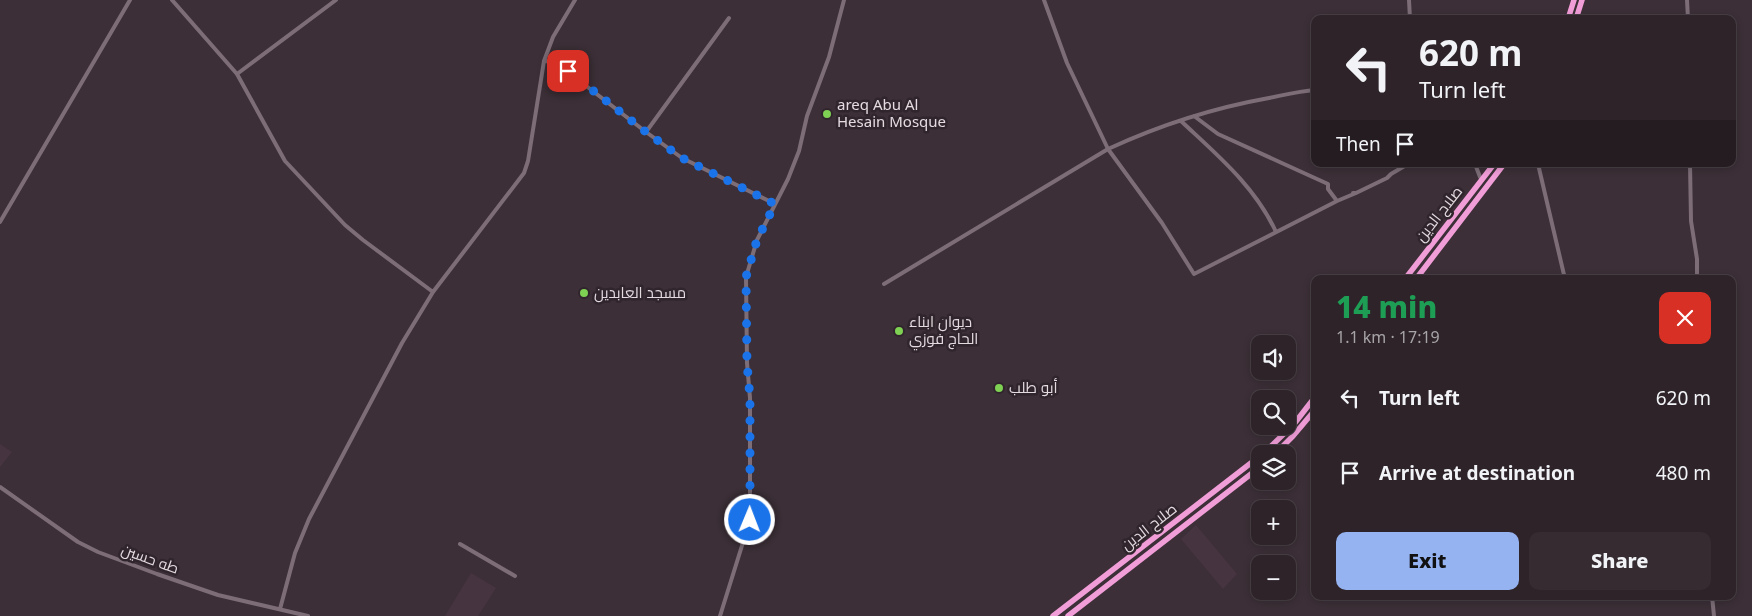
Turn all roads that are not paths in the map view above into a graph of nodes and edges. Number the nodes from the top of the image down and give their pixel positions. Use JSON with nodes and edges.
{"nodes":[{"id":1,"x":130,"y":0,"type":"edge"},
{"id":2,"x":172,"y":0,"type":"edge"},
{"id":3,"x":336,"y":0,"type":"edge"},
{"id":4,"x":574,"y":0,"type":"edge"},
{"id":5,"x":844,"y":0,"type":"edge"},
{"id":6,"x":1044,"y":0,"type":"edge"},
{"id":7,"x":1409,"y":0,"type":"edge"},
{"id":8,"x":1574,"y":0,"type":"edge"},
{"id":9,"x":1582,"y":0,"type":"edge"},
{"id":10,"x":1687,"y":0,"type":"edge"},
{"id":11,"x":1410,"y":15,"type":"edge"},
{"id":12,"x":1569,"y":15,"type":"edge"},
{"id":13,"x":1577,"y":15,"type":"edge"},
{"id":14,"x":1688,"y":15,"type":"edge"},
{"id":15,"x":729,"y":18,"type":"dead end"},
{"id":16,"x":544,"y":60,"type":"junction"},
{"id":17,"x":237,"y":74,"type":"junction"},
{"id":18,"x":1311,"y":91,"type":"edge"},
{"id":19,"x":1194,"y":116,"type":"junction"},
{"id":20,"x":1181,"y":120,"type":"junction"},
{"id":21,"x":646,"y":132,"type":"junction"},
{"id":22,"x":1108,"y":149,"type":"junction"},
{"id":23,"x":1403,"y":167,"type":"edge"},
{"id":24,"x":1476,"y":167,"type":"edge"},
{"id":25,"x":1492,"y":167,"type":"edge"},
{"id":26,"x":1502,"y":167,"type":"edge"},
{"id":27,"x":1539,"y":167,"type":"edge"},
{"id":28,"x":1690,"y":167,"type":"edge"},
{"id":29,"x":1480,"y":177,"type":"dead end"},
{"id":30,"x":1337,"y":201,"type":"junction"},
{"id":31,"x":775,"y":204,"type":"junction"},
{"id":32,"x":0,"y":222,"type":"edge"},
{"id":33,"x":1276,"y":232,"type":"junction"},
{"id":34,"x":1408,"y":275,"type":"edge"},
{"id":35,"x":1419,"y":275,"type":"edge"},
{"id":36,"x":1564,"y":275,"type":"edge"},
{"id":37,"x":1697,"y":275,"type":"edge"},
{"id":38,"x":884,"y":284,"type":"dead end"},
{"id":39,"x":433,"y":292,"type":"junction"},
{"id":40,"x":1311,"y":403,"type":"edge"},
{"id":41,"x":1311,"y":415,"type":"edge"},
{"id":42,"x":1272,"y":445,"type":"edge"},
{"id":43,"x":1284,"y":445,"type":"edge"},
{"id":44,"x":1251,"y":463,"type":"edge"},
{"id":45,"x":1251,"y":474,"type":"edge"},
{"id":46,"x":0,"y":487,"type":"edge"},
{"id":47,"x":460,"y":544,"type":"dead end"},
{"id":48,"x":515,"y":576,"type":"dead end"},
{"id":49,"x":1712,"y":600,"type":"edge"},
{"id":50,"x":280,"y":610,"type":"junction"},
{"id":51,"x":308,"y":616,"type":"edge"},
{"id":52,"x":720,"y":616,"type":"edge"},
{"id":53,"x":1054,"y":616,"type":"edge"},
{"id":54,"x":1068,"y":616,"type":"edge"},
{"id":55,"x":1714,"y":616,"type":"edge"}],
"edges":[{"from":1,"to":32,"type":"street"},
{"from":2,"to":17,"type":"street"},
{"from":3,"to":17,"type":"street"},
{"from":4,"to":16,"type":"street"},
{"from":5,"to":31,"type":"street"},
{"from":6,"to":22,"type":"street"},
{"from":7,"to":11,"type":"street"},
{"from":8,"to":12,"type":"highway"},
{"from":9,"to":13,"type":"highway"},
{"from":10,"to":14,"type":"street"},
{"from":15,"to":21,"type":"street"},
{"from":16,"to":21,"type":"street"},
{"from":16,"to":39,"type":"street"},
{"from":17,"to":39,"type":"street"},
{"from":18,"to":19,"type":"street"},
{"from":19,"to":20,"type":"street"},
{"from":19,"to":30,"type":"street"},
{"from":20,"to":22,"type":"street"},
{"from":20,"to":33,"type":"street"},
{"from":21,"to":31,"type":"street"},
{"from":22,"to":33,"type":"street"},
{"from":22,"to":38,"type":"street"},
{"from":23,"to":30,"type":"street"},
{"from":24,"to":29,"type":"street"},
{"from":25,"to":34,"type":"highway","name":"صلاح الدين"},
{"from":26,"to":35,"type":"highway","name":"صلاح الدين"},
{"from":27,"to":36,"type":"street"},
{"from":28,"to":37,"type":"street"},
{"from":30,"to":33,"type":"street"},
{"from":31,"to":52,"type":"street"},
{"from":39,"to":50,"type":"street"},
{"from":40,"to":42,"type":"highway"},
{"from":41,"to":43,"type":"highway"},
{"from":44,"to":53,"type":"highway","name":"صلاح الدين"},
{"from":45,"to":54,"type":"highway","name":"صلاح الدين"},
{"from":46,"to":50,"type":"street","name":"طه حسين"},
{"from":47,"to":48,"type":"street"},
{"from":49,"to":55,"type":"street"},
{"from":50,"to":51,"type":"street","name":"طه حسين"}]}
